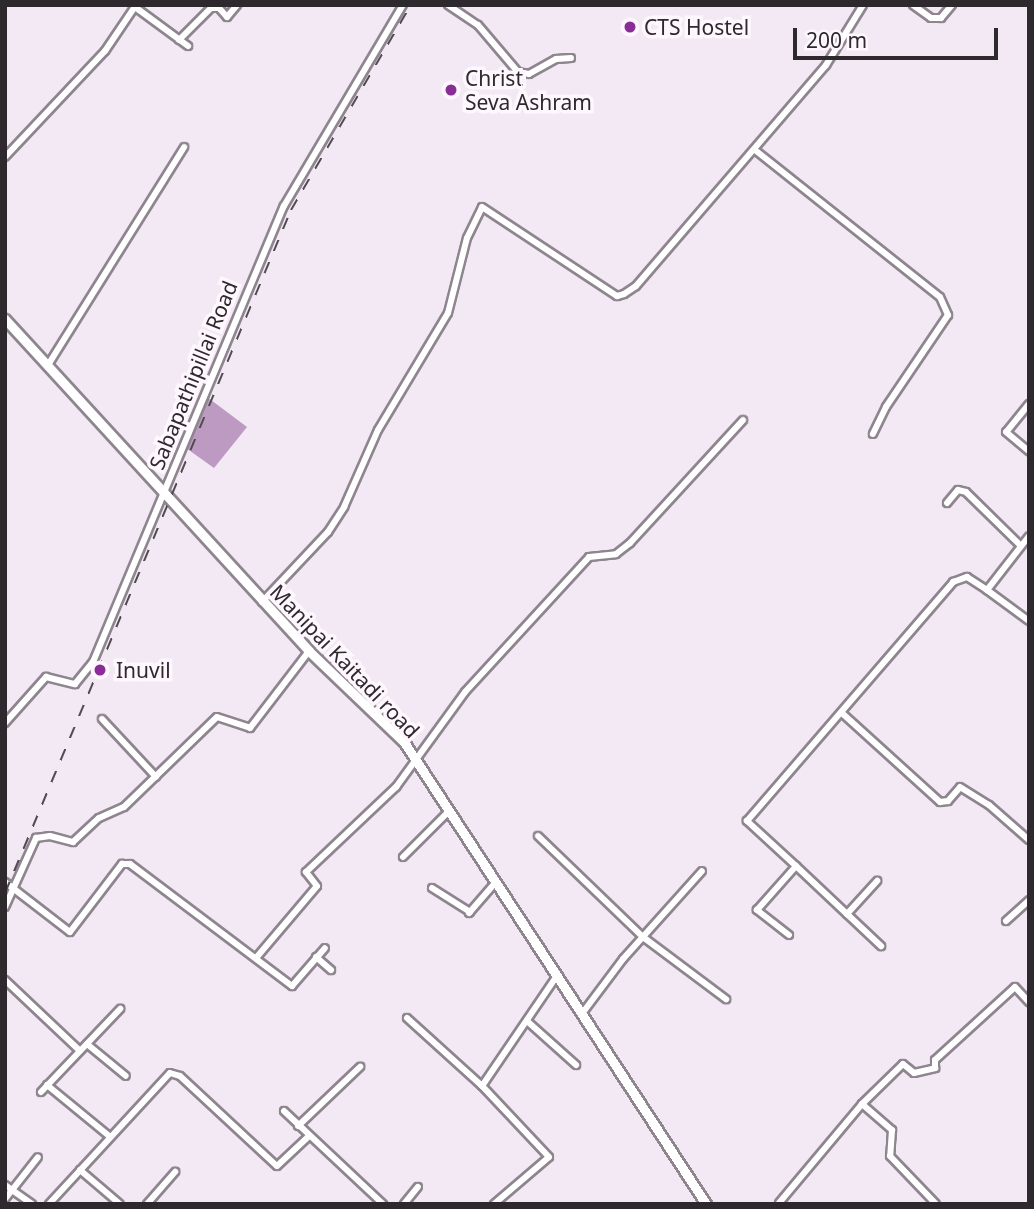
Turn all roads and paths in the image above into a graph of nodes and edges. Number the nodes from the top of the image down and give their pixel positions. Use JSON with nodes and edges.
{"nodes":[{"id":1,"x":237,"y":5,"type":"edge"},
{"id":2,"x":403,"y":5,"type":"edge"},
{"id":3,"x":448,"y":5,"type":"edge"},
{"id":4,"x":863,"y":5,"type":"edge"},
{"id":5,"x":912,"y":5,"type":"edge"},
{"id":6,"x":952,"y":5,"type":"edge"},
{"id":7,"x":136,"y":6,"type":"edge"},
{"id":8,"x":179,"y":40,"type":"junction"},
{"id":9,"x":188,"y":46,"type":"dead end"},
{"id":10,"x":571,"y":58,"type":"dead end"},
{"id":11,"x":184,"y":147,"type":"dead end"},
{"id":12,"x":755,"y":150,"type":"junction"},
{"id":13,"x":5,"y":157,"type":"edge"},
{"id":14,"x":5,"y":319,"type":"edge"},
{"id":15,"x":48,"y":365,"type":"junction"},
{"id":16,"x":1029,"y":404,"type":"edge"},
{"id":17,"x":743,"y":420,"type":"dead end"},
{"id":18,"x":873,"y":435,"type":"dead end"},
{"id":19,"x":1029,"y":451,"type":"edge"},
{"id":20,"x":163,"y":496,"type":"junction"},
{"id":21,"x":947,"y":503,"type":"dead end"},
{"id":22,"x":1029,"y":536,"type":"edge"},
{"id":23,"x":1021,"y":546,"type":"junction"},
{"id":24,"x":987,"y":590,"type":"junction"},
{"id":25,"x":262,"y":602,"type":"junction"},
{"id":26,"x":1029,"y":621,"type":"edge"},
{"id":27,"x":309,"y":651,"type":"junction"},
{"id":28,"x":843,"y":714,"type":"junction"},
{"id":29,"x":102,"y":719,"type":"dead end"},
{"id":30,"x":5,"y":723,"type":"edge"},
{"id":31,"x":415,"y":759,"type":"junction"},
{"id":32,"x":156,"y":777,"type":"junction"},
{"id":33,"x":449,"y":811,"type":"junction"},
{"id":34,"x":538,"y":836,"type":"dead end"},
{"id":35,"x":1029,"y":840,"type":"edge"},
{"id":36,"x":403,"y":857,"type":"dead end"},
{"id":37,"x":796,"y":866,"type":"junction"},
{"id":38,"x":702,"y":871,"type":"dead end"},
{"id":39,"x":877,"y":881,"type":"dead end"},
{"id":40,"x":5,"y":882,"type":"edge"},
{"id":41,"x":495,"y":883,"type":"junction"},
{"id":42,"x":13,"y":888,"type":"junction"},
{"id":43,"x":432,"y":888,"type":"dead end"},
{"id":44,"x":1029,"y":900,"type":"edge"},
{"id":45,"x":5,"y":908,"type":"edge"},
{"id":46,"x":847,"y":914,"type":"junction"},
{"id":47,"x":1006,"y":921,"type":"dead end"},
{"id":48,"x":789,"y":935,"type":"dead end"},
{"id":49,"x":643,"y":937,"type":"junction"},
{"id":50,"x":880,"y":946,"type":"dead end"},
{"id":51,"x":325,"y":948,"type":"dead end"},
{"id":52,"x":316,"y":957,"type":"junction"},
{"id":53,"x":256,"y":958,"type":"junction"},
{"id":54,"x":331,"y":970,"type":"dead end"},
{"id":55,"x":556,"y":977,"type":"junction"},
{"id":56,"x":5,"y":980,"type":"edge"},
{"id":57,"x":726,"y":999,"type":"dead end"},
{"id":58,"x":1029,"y":1002,"type":"edge"},
{"id":59,"x":120,"y":1009,"type":"dead end"},
{"id":60,"x":581,"y":1016,"type":"junction"},
{"id":61,"x":407,"y":1018,"type":"dead end"},
{"id":62,"x":527,"y":1021,"type":"junction"},
{"id":63,"x":87,"y":1044,"type":"junction"},
{"id":64,"x":80,"y":1051,"type":"junction"},
{"id":65,"x":576,"y":1065,"type":"dead end"},
{"id":66,"x":360,"y":1067,"type":"dead end"},
{"id":67,"x":126,"y":1076,"type":"dead end"},
{"id":68,"x":47,"y":1085,"type":"junction"},
{"id":69,"x":482,"y":1086,"type":"junction"},
{"id":70,"x":41,"y":1092,"type":"dead end"},
{"id":71,"x":862,"y":1104,"type":"junction"},
{"id":72,"x":284,"y":1111,"type":"dead end"},
{"id":73,"x":298,"y":1126,"type":"junction"},
{"id":74,"x":109,"y":1136,"type":"junction"},
{"id":75,"x":308,"y":1136,"type":"junction"},
{"id":76,"x":38,"y":1157,"type":"dead end"},
{"id":77,"x":80,"y":1170,"type":"junction"},
{"id":78,"x":175,"y":1172,"type":"dead end"},
{"id":79,"x":5,"y":1185,"type":"edge"},
{"id":80,"x":418,"y":1187,"type":"dead end"},
{"id":81,"x":14,"y":1189,"type":"junction"},
{"id":82,"x":5,"y":1199,"type":"edge"},
{"id":83,"x":32,"y":1204,"type":"edge"},
{"id":84,"x":49,"y":1204,"type":"edge"},
{"id":85,"x":120,"y":1204,"type":"edge"},
{"id":86,"x":147,"y":1204,"type":"edge"},
{"id":87,"x":383,"y":1204,"type":"edge"},
{"id":88,"x":404,"y":1204,"type":"edge"},
{"id":89,"x":494,"y":1204,"type":"edge"},
{"id":90,"x":706,"y":1204,"type":"edge"},
{"id":91,"x":779,"y":1204,"type":"edge"},
{"id":92,"x":936,"y":1204,"type":"edge"}],
"edges":[{"from":1,"to":8,"type":"street"},
{"from":2,"to":20,"type":"street","name":"Sabapathipillai Road"},
{"from":3,"to":10,"type":"street"},
{"from":4,"to":12,"type":"street"},
{"from":5,"to":6,"type":"street"},
{"from":7,"to":8,"type":"street"},
{"from":7,"to":13,"type":"street"},
{"from":8,"to":9,"type":"street"},
{"from":11,"to":15,"type":"street"},
{"from":12,"to":18,"type":"street"},
{"from":12,"to":25,"type":"street"},
{"from":14,"to":15,"type":"main road","name":"Manipai Kaitadi road"},
{"from":15,"to":20,"type":"main road","name":"Manipai Kaitadi road"},
{"from":16,"to":19,"type":"street"},
{"from":17,"to":31,"type":"street"},
{"from":20,"to":25,"type":"main road","name":"Manipai Kaitadi road"},
{"from":20,"to":30,"type":"street","name":"Sabapathipillai Road"},
{"from":21,"to":23,"type":"street"},
{"from":22,"to":23,"type":"street"},
{"from":23,"to":24,"type":"street"},
{"from":24,"to":26,"type":"street"},
{"from":24,"to":28,"type":"street"},
{"from":25,"to":27,"type":"main road","name":"Manipai Kaitadi road"},
{"from":27,"to":31,"type":"main road","name":"Manipai Kaitadi road"},
{"from":27,"to":32,"type":"street"},
{"from":28,"to":35,"type":"street"},
{"from":28,"to":37,"type":"street"},
{"from":29,"to":32,"type":"street"},
{"from":31,"to":33,"type":"main road","name":"Manipai Kaitadi road"},
{"from":31,"to":53,"type":"street"},
{"from":32,"to":42,"type":"street"},
{"from":33,"to":36,"type":"street"},
{"from":33,"to":41,"type":"main road","name":"Manipai Kaitadi road"},
{"from":34,"to":49,"type":"street"},
{"from":37,"to":46,"type":"street"},
{"from":37,"to":48,"type":"street"},
{"from":38,"to":49,"type":"street"},
{"from":39,"to":46,"type":"street"},
{"from":40,"to":42,"type":"street"},
{"from":41,"to":43,"type":"street"},
{"from":41,"to":55,"type":"main road","name":"Manipai Kaitadi road"},
{"from":42,"to":45,"type":"street"},
{"from":42,"to":53,"type":"street"},
{"from":44,"to":47,"type":"street"},
{"from":46,"to":50,"type":"street"},
{"from":49,"to":57,"type":"street"},
{"from":49,"to":60,"type":"street"},
{"from":51,"to":52,"type":"street"},
{"from":52,"to":53,"type":"street"},
{"from":52,"to":54,"type":"street"},
{"from":55,"to":60,"type":"main road","name":"Manipai Kaitadi road"},
{"from":55,"to":62,"type":"street"},
{"from":56,"to":64,"type":"street"},
{"from":58,"to":71,"type":"street"},
{"from":59,"to":63,"type":"street"},
{"from":60,"to":90,"type":"main road","name":"Manipai Kaitadi road"},
{"from":61,"to":69,"type":"street"},
{"from":62,"to":65,"type":"street"},
{"from":62,"to":69,"type":"street"},
{"from":63,"to":64,"type":"street"},
{"from":63,"to":67,"type":"street"},
{"from":64,"to":68,"type":"street"},
{"from":66,"to":73,"type":"street"},
{"from":68,"to":70,"type":"street"},
{"from":68,"to":74,"type":"street"},
{"from":69,"to":89,"type":"street"},
{"from":71,"to":91,"type":"street"},
{"from":71,"to":92,"type":"street"},
{"from":72,"to":73,"type":"street"},
{"from":73,"to":75,"type":"street"},
{"from":74,"to":75,"type":"street"},
{"from":74,"to":77,"type":"street"},
{"from":75,"to":87,"type":"street"},
{"from":76,"to":81,"type":"street"},
{"from":77,"to":84,"type":"street"},
{"from":77,"to":85,"type":"street"},
{"from":78,"to":86,"type":"street"},
{"from":79,"to":81,"type":"street"},
{"from":80,"to":88,"type":"street"},
{"from":81,"to":82,"type":"street"},
{"from":81,"to":83,"type":"street"}]}
